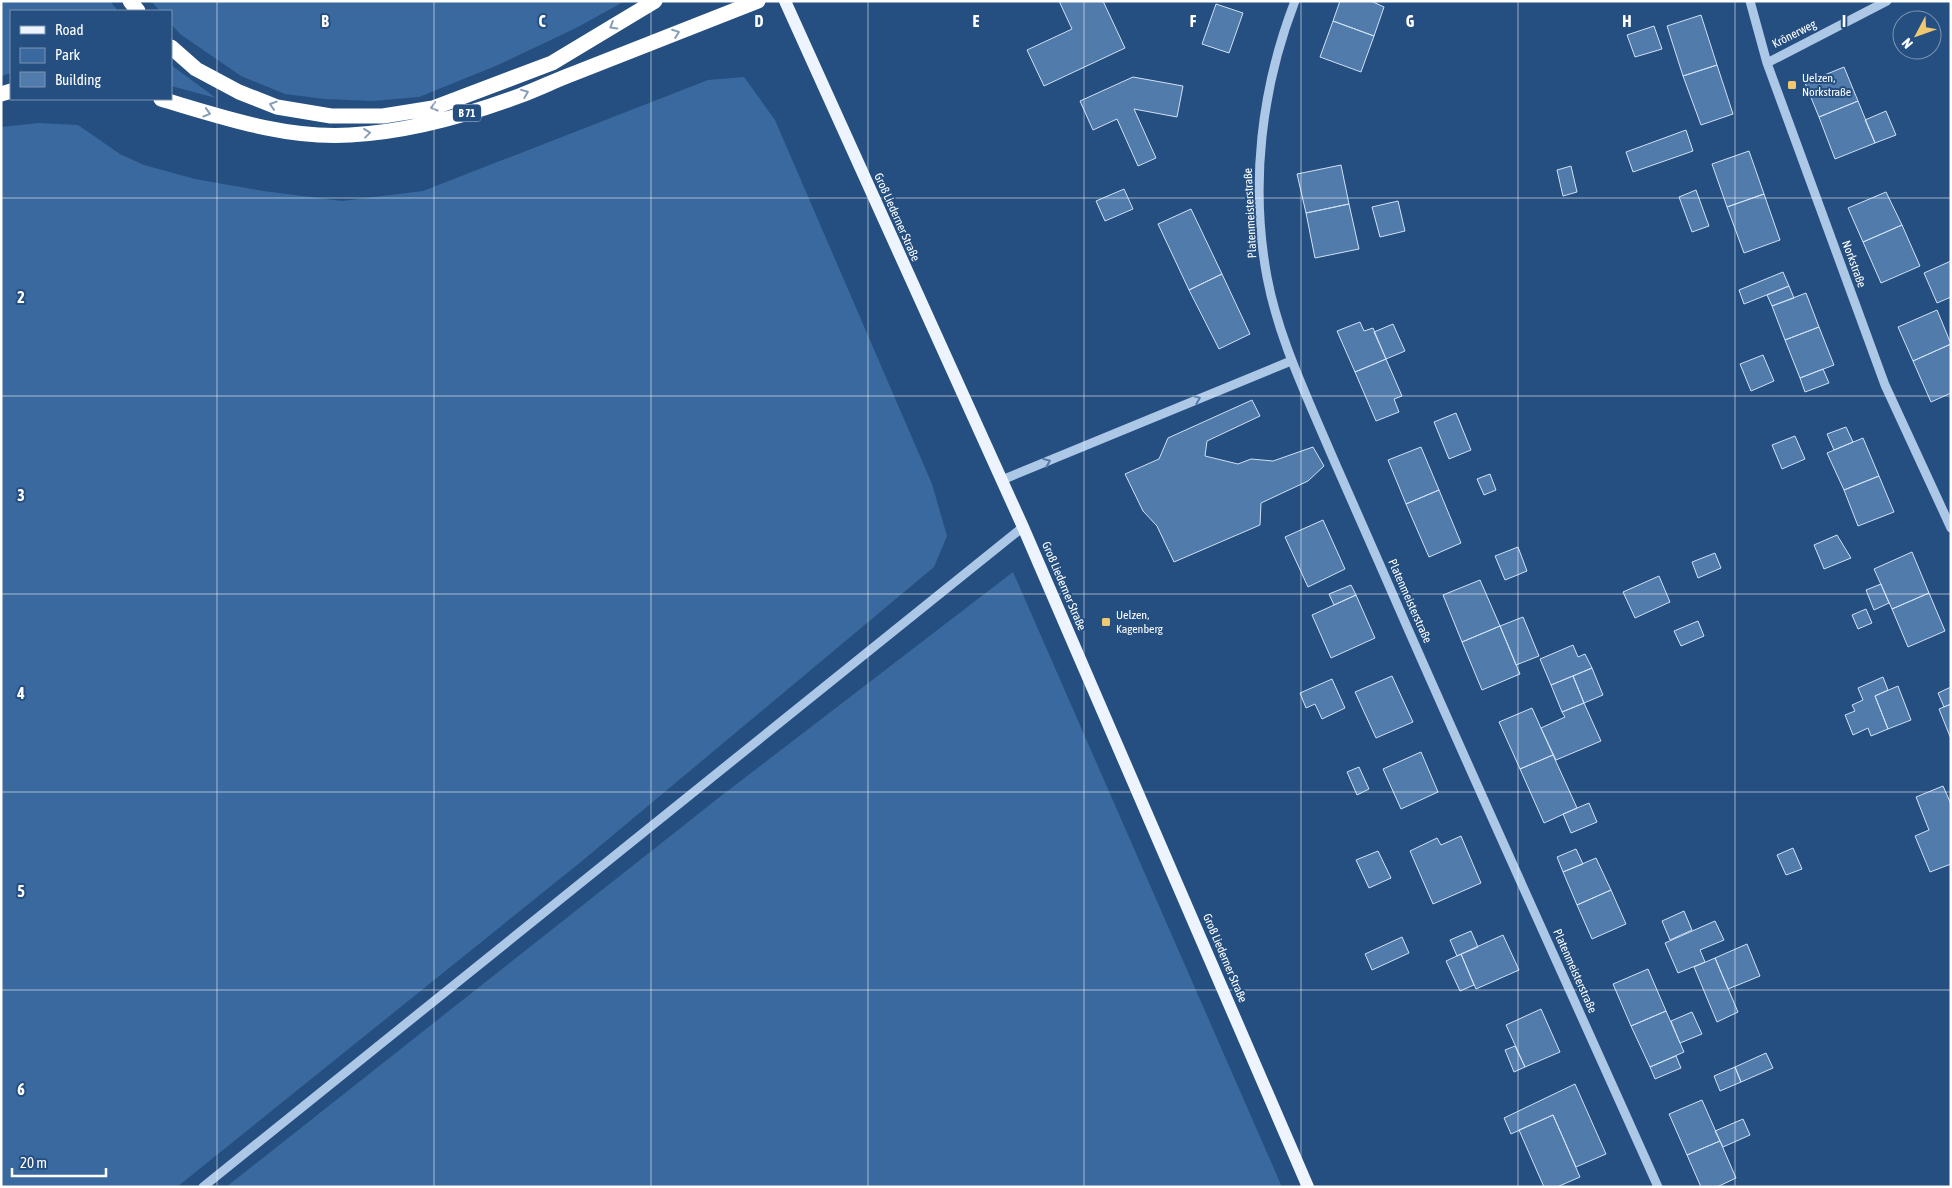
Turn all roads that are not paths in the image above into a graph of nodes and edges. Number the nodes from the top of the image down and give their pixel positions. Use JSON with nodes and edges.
{"nodes":[{"id":1,"x":655,"y":1,"type":"edge"},
{"id":2,"x":758,"y":1,"type":"edge"},
{"id":3,"x":785,"y":1,"type":"edge"},
{"id":4,"x":1295,"y":1,"type":"edge"},
{"id":5,"x":1750,"y":1,"type":"edge"},
{"id":6,"x":1887,"y":1,"type":"edge"},
{"id":7,"x":172,"y":48,"type":"edge"},
{"id":8,"x":1767,"y":63,"type":"junction"},
{"id":9,"x":164,"y":100,"type":"edge"},
{"id":10,"x":1291,"y":360,"type":"junction"},
{"id":11,"x":1002,"y":480,"type":"junction"},
{"id":12,"x":1023,"y":527,"type":"junction"},
{"id":13,"x":1951,"y":528,"type":"edge"},
{"id":14,"x":203,"y":1187,"type":"edge"},
{"id":15,"x":1308,"y":1187,"type":"edge"},
{"id":16,"x":1658,"y":1187,"type":"edge"}],
"edges":[{"from":1,"to":7,"type":"highway","one_way":true},
{"from":9,"to":2,"type":"highway","number":"B 71","one_way":true},
{"from":3,"to":11,"type":"main road","name":"Groß Liederner Straße"},
{"from":4,"to":10,"type":"street","name":"Platenmeisterstraße"},
{"from":5,"to":8,"type":"street","name":"Norkstraße"},
{"from":6,"to":8,"type":"street","name":"Krönerweg"},
{"from":8,"to":13,"type":"street","name":"Norkstraße"},
{"from":11,"to":10,"type":"street","one_way":true},
{"from":10,"to":16,"type":"street","name":"Platenmeisterstraße"},
{"from":11,"to":12,"type":"main road","name":"Groß Liederner Straße"},
{"from":12,"to":14,"type":"street"},
{"from":12,"to":15,"type":"main road","name":"Groß Liederner Straße"}]}
